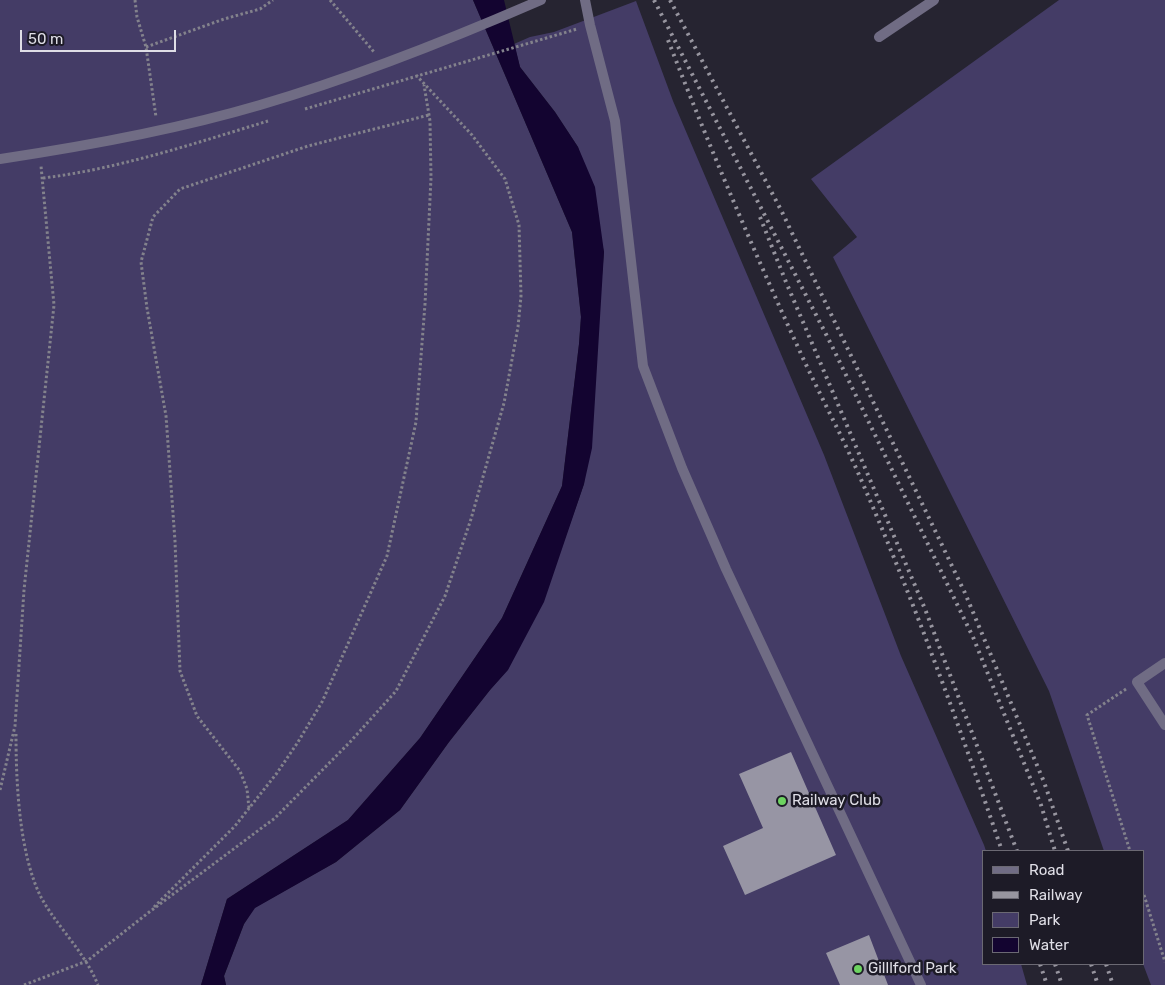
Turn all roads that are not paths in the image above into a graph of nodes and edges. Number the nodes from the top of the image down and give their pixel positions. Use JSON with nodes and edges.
{"nodes":[{"id":1,"x":540,"y":0,"type":"edge"},
{"id":2,"x":585,"y":0,"type":"edge"},
{"id":3,"x":934,"y":0,"type":"edge"},
{"id":4,"x":880,"y":37,"type":"dead end"},
{"id":5,"x":0,"y":160,"type":"edge"},
{"id":6,"x":1165,"y":663,"type":"edge"},
{"id":7,"x":1165,"y":725,"type":"edge"},
{"id":8,"x":920,"y":985,"type":"edge"}],
"edges":[{"from":1,"to":5,"type":"street"},
{"from":2,"to":8,"type":"street"},
{"from":3,"to":4,"type":"street"},
{"from":6,"to":7,"type":"street"}]}
